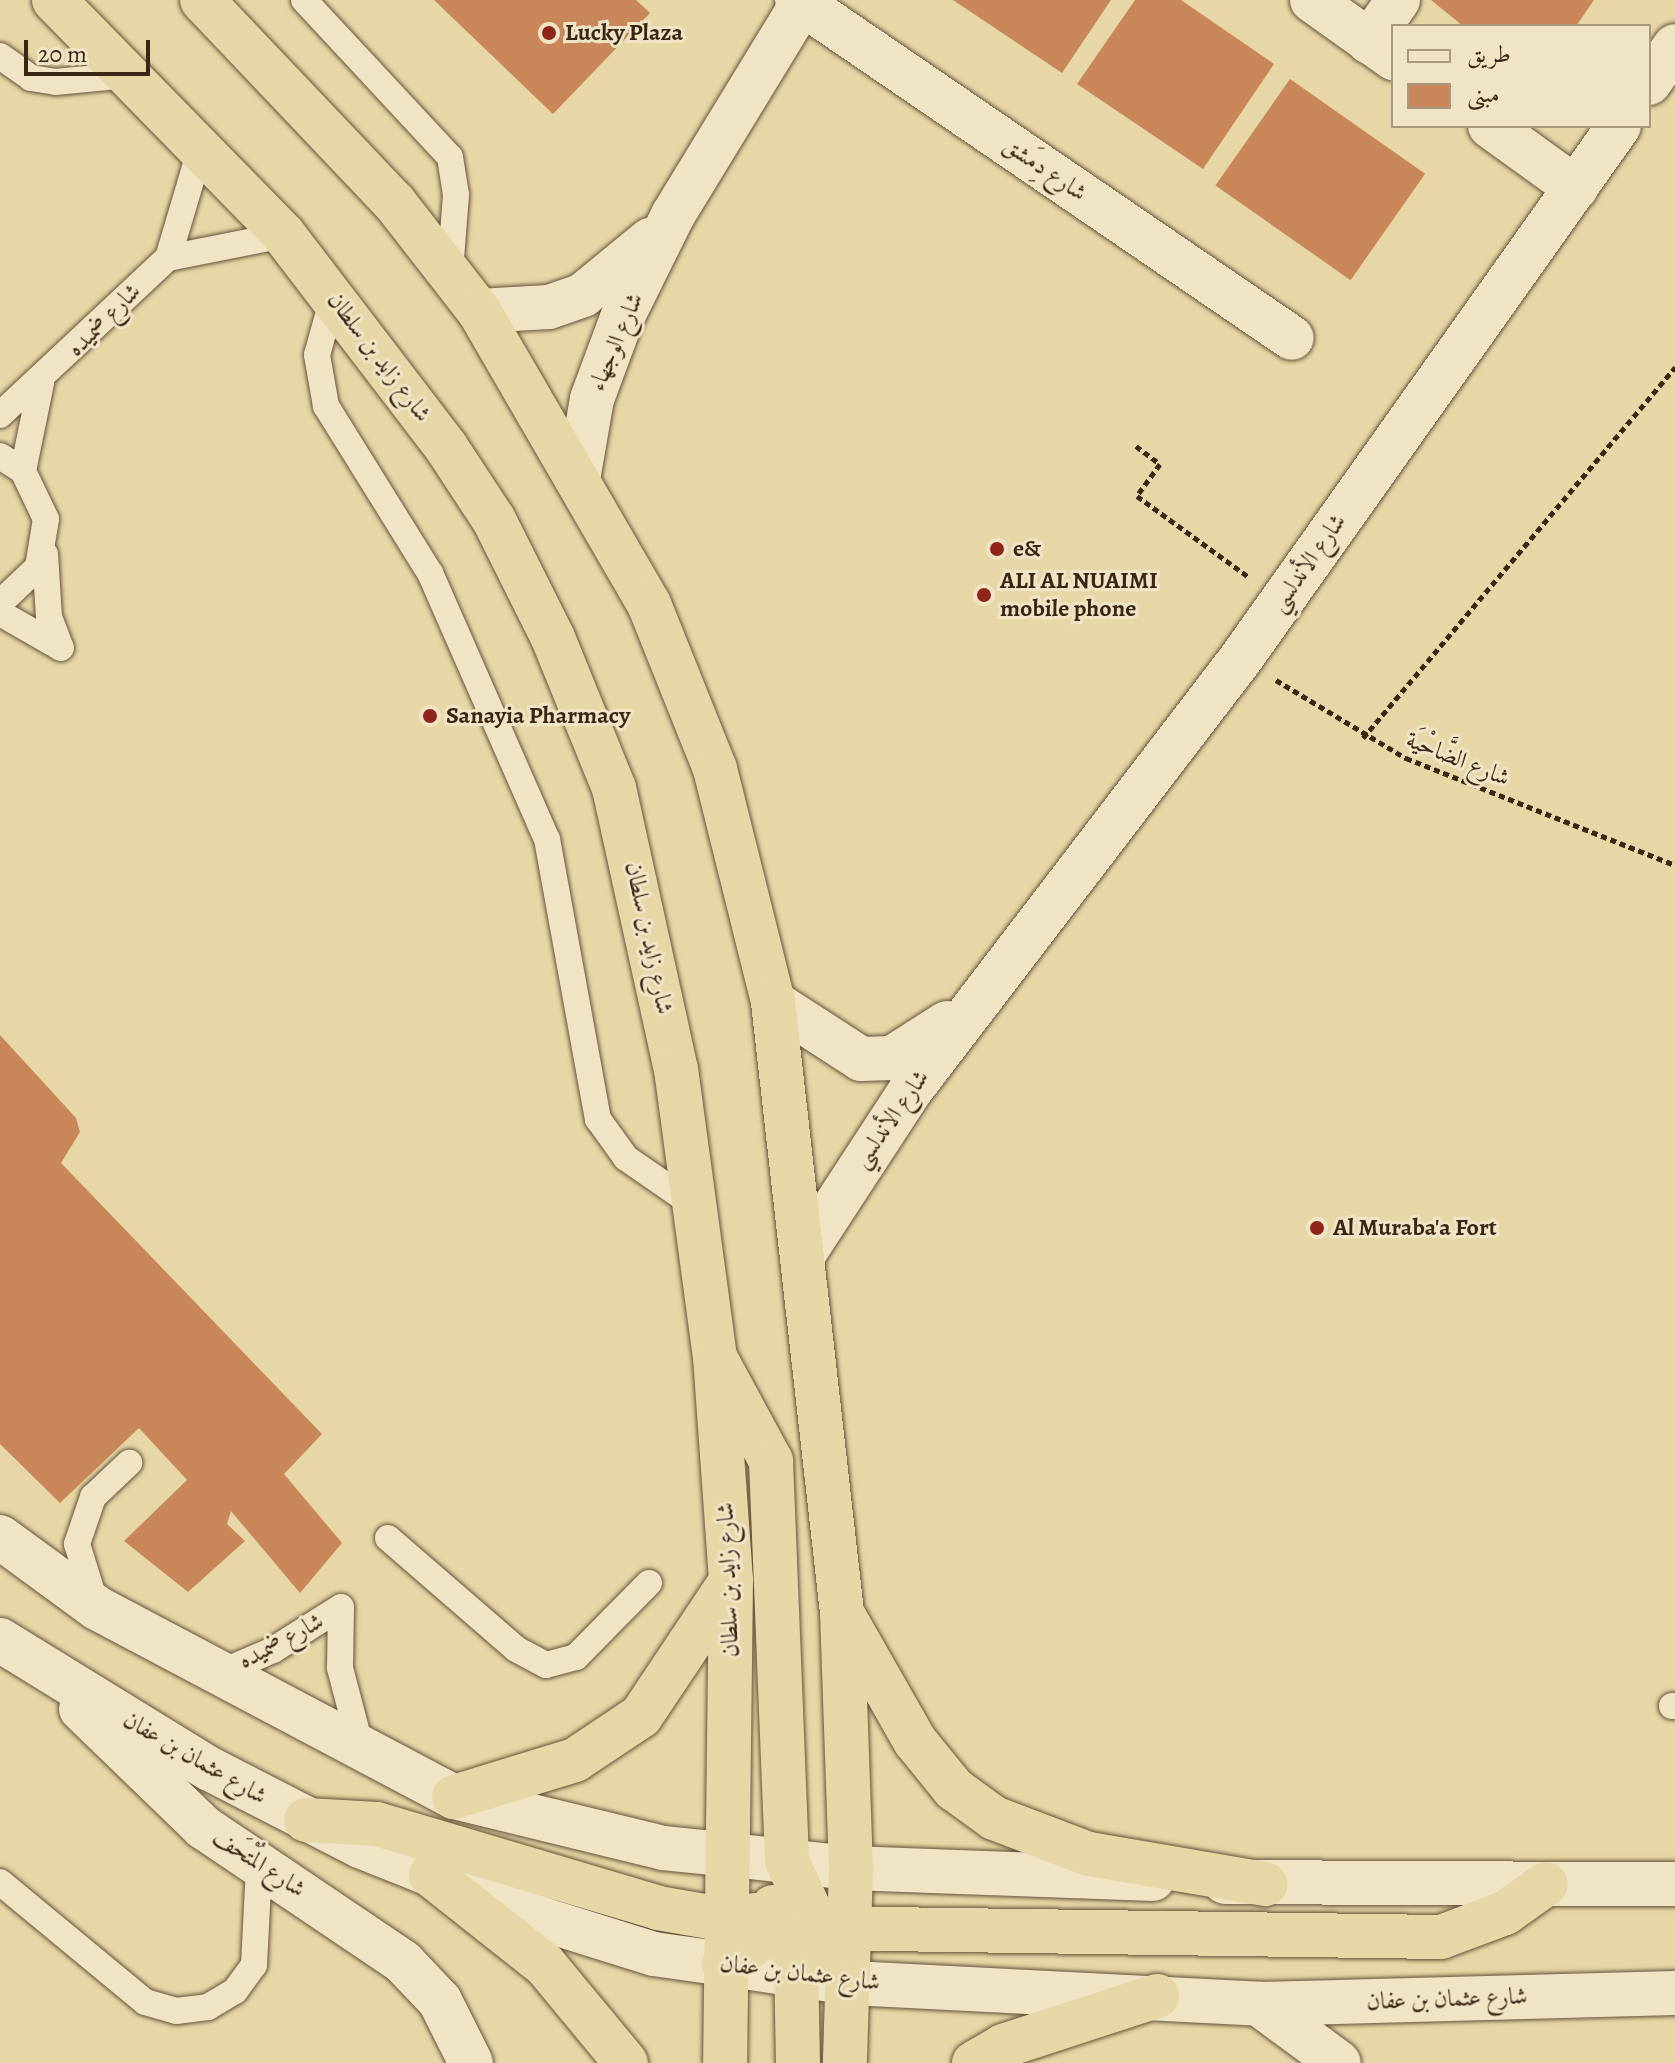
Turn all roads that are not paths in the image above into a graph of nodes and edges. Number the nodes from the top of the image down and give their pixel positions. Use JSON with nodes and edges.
{"nodes":[{"id":1,"x":54,"y":0,"type":"edge"},
{"id":2,"x":202,"y":0,"type":"edge"},
{"id":3,"x":304,"y":0,"type":"edge"},
{"id":4,"x":1312,"y":0,"type":"edge"},
{"id":5,"x":1398,"y":0,"type":"edge"},
{"id":6,"x":801,"y":1,"type":"edge"},
{"id":7,"x":1675,"y":46,"type":"edge"},
{"id":8,"x":1381,"y":50,"type":"edge"},
{"id":9,"x":0,"y":56,"type":"edge"},
{"id":10,"x":128,"y":75,"type":"junction"},
{"id":11,"x":1651,"y":80,"type":"edge"},
{"id":12,"x":1493,"y":128,"type":"edge"},
{"id":13,"x":1618,"y":128,"type":"edge"},
{"id":14,"x":201,"y":147,"type":"junction"},
{"id":15,"x":1576,"y":188,"type":"junction"},
{"id":16,"x":673,"y":215,"type":"junction"},
{"id":17,"x":284,"y":235,"type":"junction"},
{"id":18,"x":168,"y":258,"type":"junction"},
{"id":19,"x":450,"y":271,"type":"junction"},
{"id":20,"x":334,"y":294,"type":"junction"},
{"id":21,"x":479,"y":311,"type":"junction"},
{"id":22,"x":1292,"y":338,"type":"dead end"},
{"id":23,"x":41,"y":383,"type":"junction"},
{"id":24,"x":0,"y":415,"type":"edge"},
{"id":25,"x":0,"y":456,"type":"edge"},
{"id":26,"x":23,"y":471,"type":"junction"},
{"id":27,"x":579,"y":474,"type":"junction"},
{"id":28,"x":45,"y":546,"type":"junction"},
{"id":29,"x":0,"y":603,"type":"edge"},
{"id":30,"x":0,"y":613,"type":"edge"},
{"id":31,"x":985,"y":991,"type":"junction"},
{"id":32,"x":773,"y":1002,"type":"junction"},
{"id":33,"x":697,"y":1207,"type":"junction"},
{"id":34,"x":805,"y":1252,"type":"junction"},
{"id":35,"x":715,"y":1357,"type":"junction"},
{"id":36,"x":129,"y":1463,"type":"dead end"},
{"id":37,"x":0,"y":1537,"type":"edge"},
{"id":38,"x":388,"y":1538,"type":"dead end"},
{"id":39,"x":731,"y":1581,"type":"junction"},
{"id":40,"x":649,"y":1583,"type":"dead end"},
{"id":41,"x":97,"y":1608,"type":"junction"},
{"id":42,"x":842,"y":1612,"type":"junction"},
{"id":43,"x":0,"y":1640,"type":"edge"},
{"id":44,"x":37,"y":1665,"type":"junction"},
{"id":45,"x":215,"y":1675,"type":"junction"},
{"id":46,"x":362,"y":1752,"type":"junction"},
{"id":47,"x":454,"y":1797,"type":"junction"},
{"id":48,"x":306,"y":1820,"type":"junction"},
{"id":49,"x":731,"y":1855,"type":"junction"},
{"id":50,"x":259,"y":1865,"type":"junction"},
{"id":51,"x":851,"y":1868,"type":"junction"},
{"id":52,"x":431,"y":1875,"type":"junction"},
{"id":53,"x":0,"y":1882,"type":"edge"},
{"id":54,"x":1265,"y":1884,"type":"junction"},
{"id":55,"x":1546,"y":1884,"type":"junction"},
{"id":56,"x":1675,"y":1884,"type":"edge"},
{"id":57,"x":801,"y":1909,"type":"junction"},
{"id":58,"x":727,"y":1920,"type":"junction"},
{"id":59,"x":724,"y":1964,"type":"junction"},
{"id":60,"x":797,"y":1978,"type":"junction"},
{"id":61,"x":851,"y":1983,"type":"junction"},
{"id":62,"x":1675,"y":1993,"type":"edge"},
{"id":63,"x":1157,"y":1996,"type":"junction"},
{"id":64,"x":1259,"y":2004,"type":"junction"},
{"id":65,"x":471,"y":2063,"type":"edge"},
{"id":66,"x":626,"y":2063,"type":"edge"},
{"id":67,"x":725,"y":2063,"type":"edge"},
{"id":68,"x":798,"y":2063,"type":"edge"},
{"id":69,"x":845,"y":2063,"type":"edge"},
{"id":70,"x":974,"y":2063,"type":"edge"},
{"id":71,"x":1339,"y":2063,"type":"edge"}],
"edges":[{"from":1,"to":10,"type":"highway","name":"شارع زايد بن سلطان"},
{"from":2,"to":19,"type":"highway"},
{"from":3,"to":19,"type":"lane"},
{"from":4,"to":8,"type":"street"},
{"from":5,"to":8,"type":"street"},
{"from":6,"to":16,"type":"street","name":"شارع الوجهاء"},
{"from":6,"to":22,"type":"street","name":"شارع دِمَشق"},
{"from":7,"to":11,"type":"street"},
{"from":9,"to":10,"type":"lane"},
{"from":10,"to":14,"type":"highway","name":"شارع زايد بن سلطان"},
{"from":12,"to":15,"type":"street"},
{"from":13,"to":15,"type":"street","name":"شارع الأندلسي"},
{"from":14,"to":17,"type":"highway","name":"شارع زايد بن سلطان"},
{"from":14,"to":18,"type":"lane","name":"شارع ضميده"},
{"from":15,"to":31,"type":"street","name":"شارع الأندلسي"},
{"from":16,"to":21,"type":"street","name":"شارع الوجهاء"},
{"from":16,"to":27,"type":"street","name":"شارع الوجهاء"},
{"from":17,"to":18,"type":"lane"},
{"from":17,"to":20,"type":"highway","name":"شارع زايد بن سلطان"},
{"from":18,"to":23,"type":"lane","name":"شارع ضميده"},
{"from":19,"to":21,"type":"highway"},
{"from":20,"to":33,"type":"highway","name":"شارع زايد بن سلطان"},
{"from":20,"to":33,"type":"lane"},
{"from":21,"to":27,"type":"highway"},
{"from":23,"to":24,"type":"lane","name":"شارع ضميده"},
{"from":23,"to":26,"type":"lane"},
{"from":25,"to":26,"type":"lane"},
{"from":26,"to":28,"type":"lane"},
{"from":27,"to":32,"type":"highway"},
{"from":28,"to":29,"type":"lane"},
{"from":28,"to":30,"type":"lane"},
{"from":31,"to":32,"type":"street","name":"شارع الأندلسي"},
{"from":31,"to":34,"type":"street","name":"شارع الأندلسي"},
{"from":32,"to":34,"type":"highway"},
{"from":33,"to":35,"type":"highway","name":"شارع زايد بن سلطان"},
{"from":34,"to":42,"type":"highway"},
{"from":35,"to":39,"type":"highway","name":"شارع زايد بن سلطان"},
{"from":35,"to":57,"type":"highway"},
{"from":36,"to":41,"type":"lane"},
{"from":37,"to":41,"type":"street"},
{"from":38,"to":40,"type":"lane"},
{"from":39,"to":47,"type":"highway"},
{"from":39,"to":49,"type":"highway","name":"شارع زايد بن سلطان"},
{"from":41,"to":45,"type":"street"},
{"from":42,"to":51,"type":"highway"},
{"from":42,"to":54,"type":"highway"},
{"from":43,"to":44,"type":"street","name":"شارع عثمان بن عفان"},
{"from":44,"to":48,"type":"street","name":"شارع عثمان بن عفان"},
{"from":44,"to":50,"type":"street","name":"شارع المُتْحَف"},
{"from":45,"to":46,"type":"street"},
{"from":45,"to":46,"type":"lane","name":"شارع ضميده"},
{"from":46,"to":47,"type":"street"},
{"from":47,"to":49,"type":"street"},
{"from":48,"to":52,"type":"street","name":"شارع عثمان بن عفان"},
{"from":48,"to":58,"type":"highway"},
{"from":49,"to":57,"type":"highway"},
{"from":49,"to":58,"type":"highway","name":"شارع زايد بن سلطان"},
{"from":50,"to":53,"type":"lane"},
{"from":50,"to":65,"type":"street","name":"شارع المُتْحَف"},
{"from":51,"to":54,"type":"street"},
{"from":51,"to":57,"type":"highway"},
{"from":52,"to":59,"type":"street","name":"شارع عثمان بن عفان"},
{"from":52,"to":66,"type":"highway"},
{"from":54,"to":55,"type":"street"},
{"from":55,"to":56,"type":"street"},
{"from":55,"to":57,"type":"highway"},
{"from":57,"to":58,"type":"highway"},
{"from":57,"to":59,"type":"highway"},
{"from":57,"to":60,"type":"highway"},
{"from":57,"to":61,"type":"highway"},
{"from":58,"to":59,"type":"highway","name":"شارع زايد بن سلطان"},
{"from":59,"to":60,"type":"street","name":"شارع عثمان بن عفان"},
{"from":59,"to":67,"type":"highway","name":"شارع زايد بن سلطان"},
{"from":60,"to":61,"type":"street","name":"شارع عثمان بن عفان"},
{"from":60,"to":68,"type":"highway"},
{"from":61,"to":63,"type":"street","name":"شارع عثمان بن عفان"},
{"from":61,"to":69,"type":"highway"},
{"from":62,"to":64,"type":"street","name":"شارع عثمان بن عفان"},
{"from":63,"to":64,"type":"street","name":"شارع عثمان بن عفان"},
{"from":63,"to":70,"type":"highway"},
{"from":64,"to":71,"type":"street"}]}
